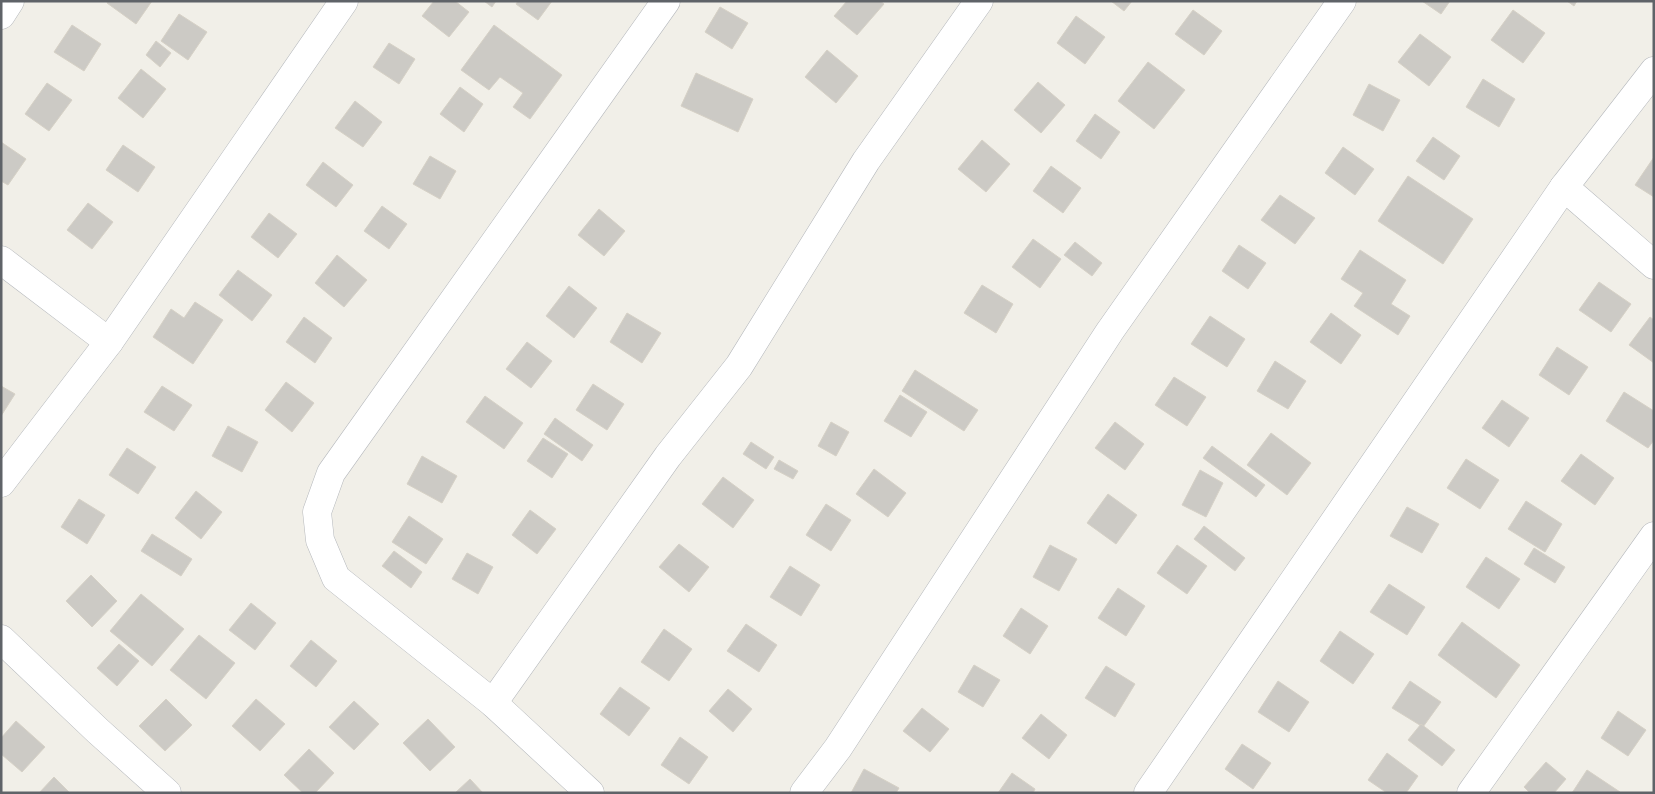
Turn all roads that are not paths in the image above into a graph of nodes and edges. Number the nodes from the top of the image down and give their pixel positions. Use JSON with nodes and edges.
{"nodes":[{"id":1,"x":10,"y":1,"type":"edge"},
{"id":2,"x":344,"y":1,"type":"edge"},
{"id":3,"x":666,"y":1,"type":"edge"},
{"id":4,"x":979,"y":1,"type":"edge"},
{"id":5,"x":1342,"y":1,"type":"edge"},
{"id":6,"x":1,"y":15,"type":"edge"},
{"id":7,"x":1654,"y":72,"type":"edge"},
{"id":8,"x":1564,"y":187,"type":"junction"},
{"id":9,"x":1,"y":260,"type":"edge"},
{"id":10,"x":1654,"y":265,"type":"edge"},
{"id":11,"x":109,"y":342,"type":"junction"},
{"id":12,"x":1,"y":483,"type":"edge"},
{"id":13,"x":1654,"y":536,"type":"edge"},
{"id":14,"x":1,"y":639,"type":"edge"},
{"id":15,"x":493,"y":703,"type":"junction"},
{"id":16,"x":167,"y":793,"type":"edge"},
{"id":17,"x":590,"y":793,"type":"edge"},
{"id":18,"x":804,"y":793,"type":"edge"},
{"id":19,"x":1148,"y":793,"type":"edge"},
{"id":20,"x":1471,"y":793,"type":"edge"}],
"edges":[{"from":1,"to":6,"type":"street"},
{"from":2,"to":11,"type":"street"},
{"from":3,"to":15,"type":"street"},
{"from":4,"to":15,"type":"street"},
{"from":5,"to":18,"type":"street"},
{"from":7,"to":8,"type":"street"},
{"from":8,"to":10,"type":"street"},
{"from":8,"to":19,"type":"street"},
{"from":9,"to":11,"type":"street"},
{"from":11,"to":12,"type":"street"},
{"from":13,"to":20,"type":"street"},
{"from":14,"to":16,"type":"street"},
{"from":15,"to":17,"type":"street"}]}
